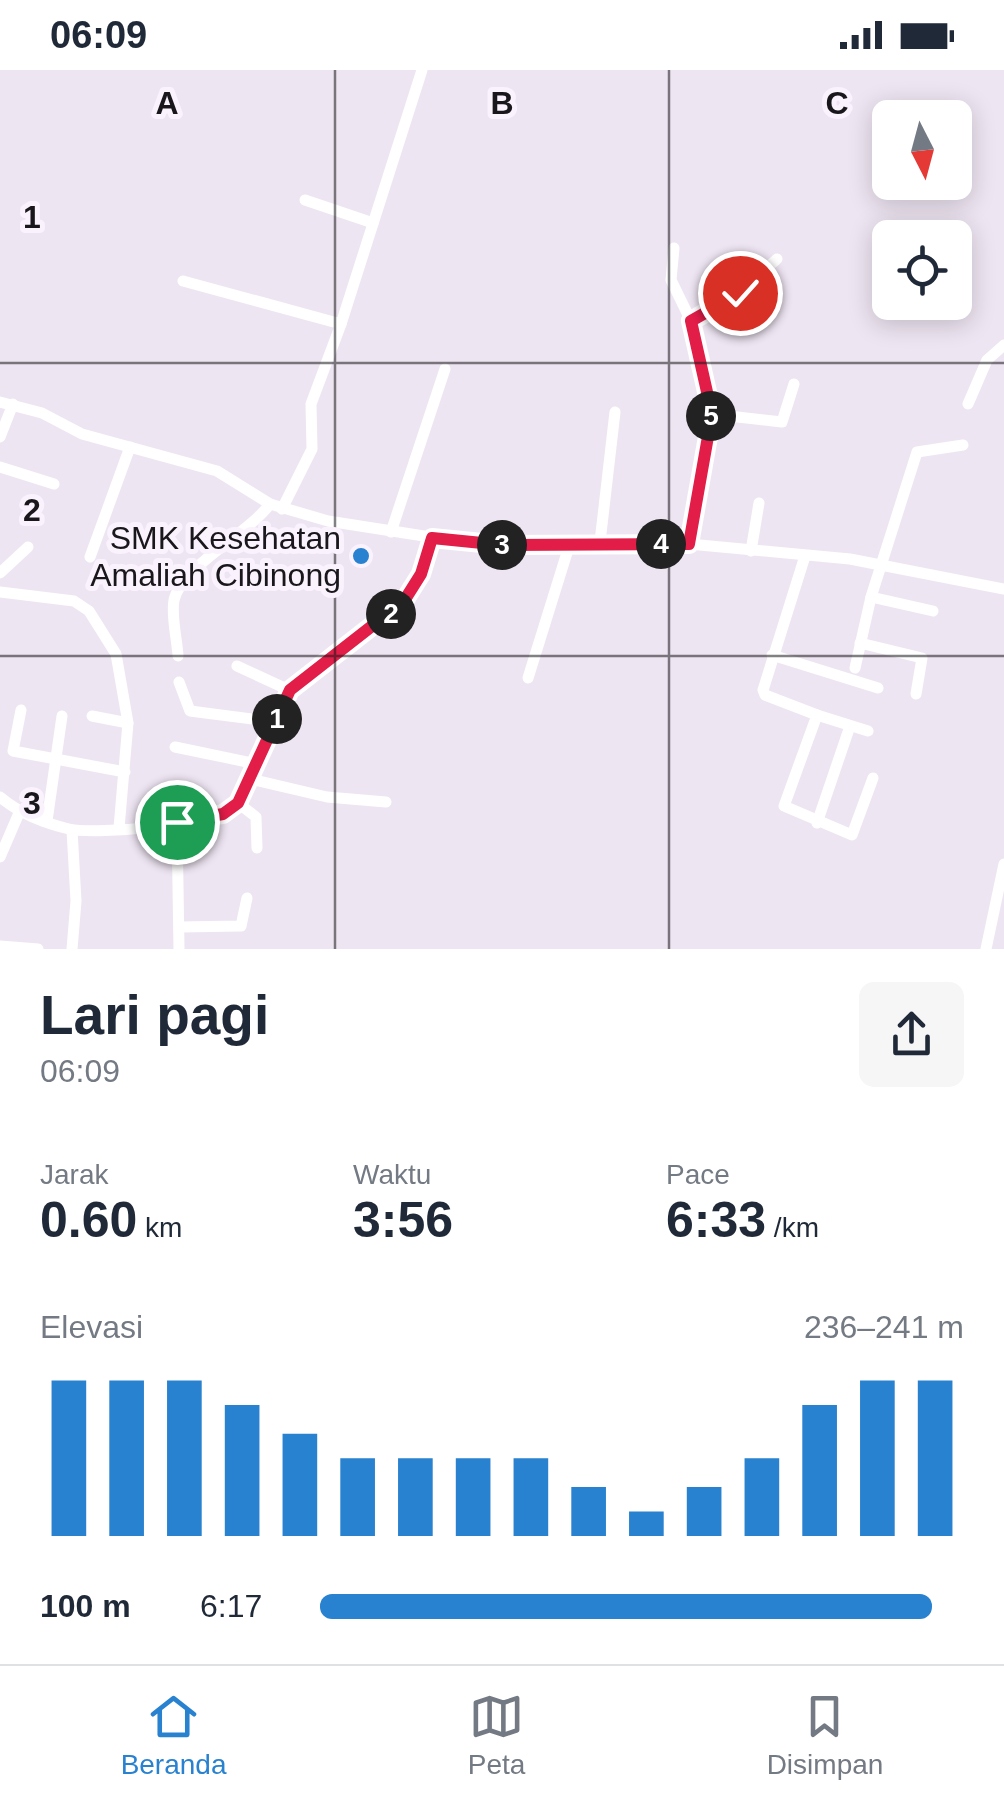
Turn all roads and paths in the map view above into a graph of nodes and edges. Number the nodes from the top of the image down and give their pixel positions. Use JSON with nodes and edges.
{"nodes":[{"id":1,"x":422,"y":70,"type":"edge"},
{"id":2,"x":306,"y":200,"type":"dead end"},
{"id":3,"x":373,"y":224,"type":"junction"},
{"id":4,"x":674,"y":248,"type":"dead end"},
{"id":5,"x":777,"y":259,"type":"dead end"},
{"id":6,"x":183,"y":282,"type":"dead end"},
{"id":7,"x":691,"y":321,"type":"junction"},
{"id":8,"x":341,"y":324,"type":"junction"},
{"id":9,"x":1004,"y":345,"type":"edge"},
{"id":10,"x":445,"y":368,"type":"dead end"},
{"id":11,"x":794,"y":384,"type":"dead end"},
{"id":12,"x":7,"y":404,"type":"edge"},
{"id":13,"x":968,"y":404,"type":"dead end"},
{"id":14,"x":615,"y":412,"type":"dead end"},
{"id":15,"x":712,"y":414,"type":"junction"},
{"id":16,"x":0,"y":437,"type":"edge"},
{"id":17,"x":964,"y":445,"type":"dead end"},
{"id":18,"x":130,"y":447,"type":"junction"},
{"id":19,"x":0,"y":466,"type":"edge"},
{"id":20,"x":54,"y":484,"type":"dead end"},
{"id":21,"x":759,"y":503,"type":"dead end"},
{"id":22,"x":276,"y":507,"type":"junction"},
{"id":23,"x":391,"y":532,"type":"junction"},
{"id":24,"x":432,"y":538,"type":"junction"},
{"id":25,"x":600,"y":542,"type":"junction"},
{"id":26,"x":570,"y":543,"type":"junction"},
{"id":27,"x":689,"y":544,"type":"junction"},
{"id":28,"x":28,"y":547,"type":"dead end"},
{"id":29,"x":751,"y":551,"type":"junction"},
{"id":30,"x":805,"y":556,"type":"junction"},
{"id":31,"x":90,"y":557,"type":"dead end"},
{"id":32,"x":883,"y":565,"type":"junction"},
{"id":33,"x":0,"y":573,"type":"edge"},
{"id":34,"x":1004,"y":590,"type":"edge"},
{"id":35,"x":0,"y":592,"type":"edge"},
{"id":36,"x":871,"y":598,"type":"junction"},
{"id":37,"x":933,"y":611,"type":"dead end"},
{"id":38,"x":860,"y":643,"type":"junction"},
{"id":39,"x":772,"y":655,"type":"junction"},
{"id":40,"x":178,"y":656,"type":"dead end"},
{"id":41,"x":237,"y":666,"type":"dead end"},
{"id":42,"x":855,"y":668,"type":"dead end"},
{"id":43,"x":528,"y":678,"type":"dead end"},
{"id":44,"x":179,"y":682,"type":"dead end"},
{"id":45,"x":878,"y":688,"type":"dead end"},
{"id":46,"x":290,"y":690,"type":"junction"},
{"id":47,"x":916,"y":694,"type":"dead end"},
{"id":48,"x":20,"y":710,"type":"dead end"},
{"id":49,"x":817,"y":715,"type":"junction"},
{"id":50,"x":62,"y":716,"type":"dead end"},
{"id":51,"x":92,"y":716,"type":"dead end"},
{"id":52,"x":276,"y":722,"type":"junction"},
{"id":53,"x":128,"y":723,"type":"junction"},
{"id":54,"x":850,"y":726,"type":"junction"},
{"id":55,"x":868,"y":731,"type":"dead end"},
{"id":56,"x":175,"y":748,"type":"dead end"},
{"id":57,"x":56,"y":760,"type":"junction"},
{"id":58,"x":257,"y":764,"type":"junction"},
{"id":59,"x":126,"y":772,"type":"junction"},
{"id":60,"x":873,"y":778,"type":"dead end"},
{"id":61,"x":250,"y":779,"type":"junction"},
{"id":62,"x":0,"y":798,"type":"edge"},
{"id":63,"x":386,"y":802,"type":"dead end"},
{"id":64,"x":238,"y":803,"type":"junction"},
{"id":65,"x":19,"y":814,"type":"junction"},
{"id":66,"x":47,"y":821,"type":"junction"},
{"id":67,"x":177,"y":822,"type":"junction"},
{"id":68,"x":817,"y":823,"type":"junction"},
{"id":69,"x":118,"y":828,"type":"junction"},
{"id":70,"x":72,"y":830,"type":"junction"},
{"id":71,"x":257,"y":848,"type":"dead end"},
{"id":72,"x":0,"y":857,"type":"edge"},
{"id":73,"x":1004,"y":864,"type":"edge"},
{"id":74,"x":248,"y":898,"type":"dead end"},
{"id":75,"x":180,"y":927,"type":"junction"},
{"id":76,"x":0,"y":946,"type":"edge"},
{"id":77,"x":38,"y":949,"type":"edge"},
{"id":78,"x":72,"y":949,"type":"edge"},
{"id":79,"x":180,"y":949,"type":"edge"},
{"id":80,"x":986,"y":949,"type":"edge"}],
"edges":[{"from":1,"to":3,"type":"street"},
{"from":2,"to":3,"type":"street"},
{"from":3,"to":8,"type":"street"},
{"from":4,"to":7,"type":"street"},
{"from":5,"to":7,"type":"street"},
{"from":6,"to":8,"type":"street"},
{"from":7,"to":15,"type":"street"},
{"from":8,"to":22,"type":"street"},
{"from":9,"to":13,"type":"street"},
{"from":10,"to":23,"type":"street"},
{"from":11,"to":15,"type":"street"},
{"from":12,"to":16,"type":"street"},
{"from":12,"to":18,"type":"street"},
{"from":14,"to":25,"type":"street"},
{"from":15,"to":27,"type":"street"},
{"from":17,"to":32,"type":"street"},
{"from":18,"to":22,"type":"street"},
{"from":18,"to":31,"type":"street"},
{"from":19,"to":20,"type":"street"},
{"from":21,"to":29,"type":"street"},
{"from":22,"to":23,"type":"street"},
{"from":22,"to":40,"type":"street"},
{"from":23,"to":24,"type":"street"},
{"from":24,"to":26,"type":"street"},
{"from":24,"to":46,"type":"street"},
{"from":25,"to":26,"type":"street"},
{"from":25,"to":27,"type":"street"},
{"from":26,"to":43,"type":"street"},
{"from":27,"to":29,"type":"street"},
{"from":28,"to":33,"type":"street"},
{"from":29,"to":30,"type":"street"},
{"from":30,"to":32,"type":"street"},
{"from":30,"to":39,"type":"street"},
{"from":32,"to":34,"type":"street"},
{"from":32,"to":36,"type":"street"},
{"from":35,"to":53,"type":"street"},
{"from":36,"to":37,"type":"street"},
{"from":36,"to":38,"type":"street"},
{"from":38,"to":42,"type":"street"},
{"from":38,"to":47,"type":"street"},
{"from":39,"to":45,"type":"street"},
{"from":39,"to":49,"type":"street"},
{"from":41,"to":46,"type":"street"},
{"from":44,"to":52,"type":"street"},
{"from":46,"to":52,"type":"street"},
{"from":48,"to":57,"type":"street"},
{"from":49,"to":54,"type":"street"},
{"from":49,"to":68,"type":"street"},
{"from":50,"to":57,"type":"street"},
{"from":51,"to":53,"type":"street"},
{"from":52,"to":58,"type":"street"},
{"from":53,"to":59,"type":"street"},
{"from":54,"to":55,"type":"street"},
{"from":54,"to":68,"type":"street"},
{"from":56,"to":58,"type":"street"},
{"from":57,"to":59,"type":"street"},
{"from":57,"to":66,"type":"street"},
{"from":58,"to":61,"type":"street"},
{"from":59,"to":69,"type":"street"},
{"from":60,"to":68,"type":"street"},
{"from":61,"to":63,"type":"street"},
{"from":61,"to":64,"type":"street"},
{"from":62,"to":65,"type":"street"},
{"from":64,"to":67,"type":"street"},
{"from":64,"to":71,"type":"street"},
{"from":65,"to":66,"type":"street"},
{"from":65,"to":72,"type":"street"},
{"from":66,"to":70,"type":"street"},
{"from":67,"to":69,"type":"street"},
{"from":67,"to":75,"type":"street"},
{"from":69,"to":70,"type":"street"},
{"from":70,"to":78,"type":"street"},
{"from":73,"to":80,"type":"street"},
{"from":74,"to":75,"type":"street"},
{"from":75,"to":79,"type":"street"},
{"from":76,"to":77,"type":"street"}]}
